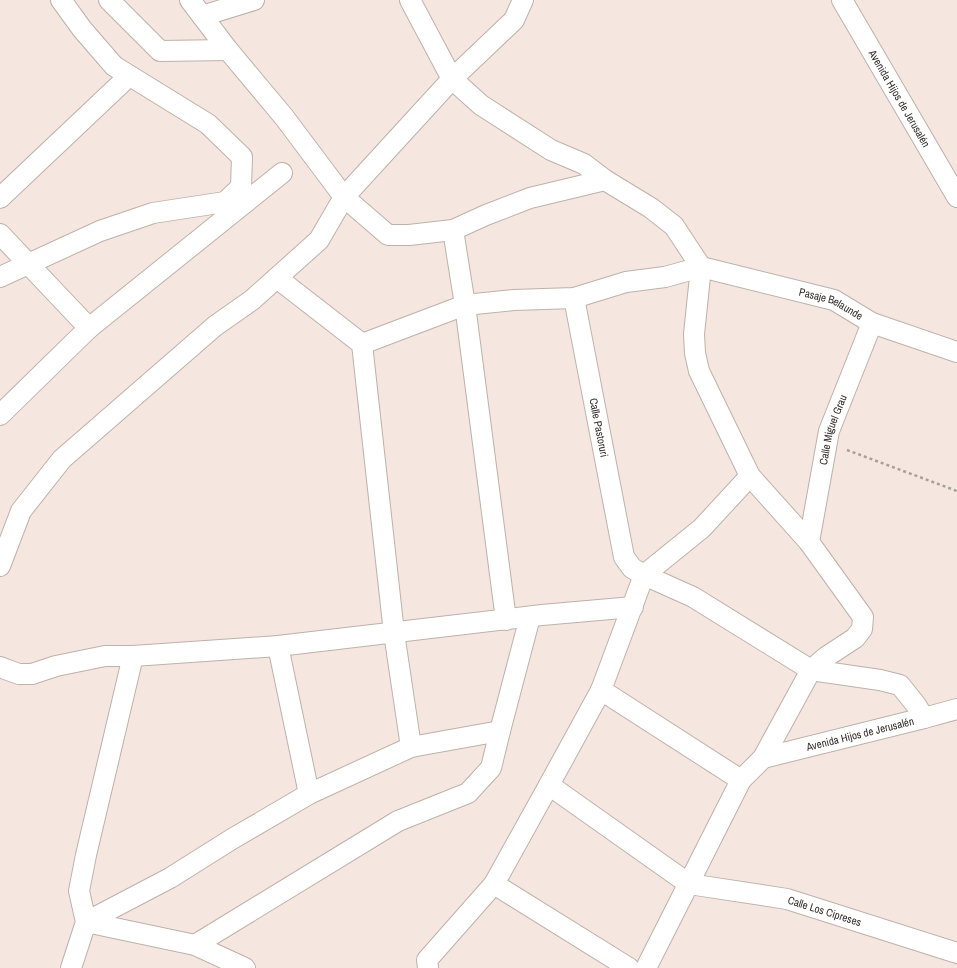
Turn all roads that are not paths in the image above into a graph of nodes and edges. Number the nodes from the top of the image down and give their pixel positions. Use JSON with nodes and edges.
{"nodes":[{"id":1,"x":61,"y":0,"type":"edge"},
{"id":2,"x":109,"y":0,"type":"edge"},
{"id":3,"x":190,"y":0,"type":"edge"},
{"id":4,"x":254,"y":0,"type":"edge"},
{"id":5,"x":410,"y":0,"type":"edge"},
{"id":6,"x":523,"y":0,"type":"edge"},
{"id":7,"x":842,"y":0,"type":"edge"},
{"id":8,"x":202,"y":16,"type":"junction"},
{"id":9,"x":228,"y":50,"type":"junction"},
{"id":10,"x":130,"y":76,"type":"junction"},
{"id":11,"x":452,"y":79,"type":"junction"},
{"id":12,"x":282,"y":173,"type":"dead end"},
{"id":13,"x":605,"y":180,"type":"junction"},
{"id":14,"x":957,"y":197,"type":"edge"},
{"id":15,"x":0,"y":198,"type":"edge"},
{"id":16,"x":344,"y":198,"type":"junction"},
{"id":17,"x":453,"y":230,"type":"junction"},
{"id":18,"x":0,"y":234,"type":"edge"},
{"id":19,"x":28,"y":264,"type":"junction"},
{"id":20,"x":701,"y":267,"type":"junction"},
{"id":21,"x":0,"y":277,"type":"edge"},
{"id":22,"x":277,"y":278,"type":"junction"},
{"id":23,"x":574,"y":298,"type":"junction"},
{"id":24,"x":465,"y":305,"type":"junction"},
{"id":25,"x":872,"y":323,"type":"junction"},
{"id":26,"x":89,"y":328,"type":"junction"},
{"id":27,"x":362,"y":344,"type":"junction"},
{"id":28,"x":957,"y":352,"type":"edge"},
{"id":29,"x":0,"y":415,"type":"edge"},
{"id":30,"x":750,"y":476,"type":"junction"},
{"id":31,"x":809,"y":542,"type":"junction"},
{"id":32,"x":0,"y":566,"type":"edge"},
{"id":33,"x":644,"y":576,"type":"junction"},
{"id":34,"x":633,"y":607,"type":"junction"},
{"id":35,"x":530,"y":617,"type":"junction"},
{"id":36,"x":506,"y":620,"type":"junction"},
{"id":37,"x":394,"y":633,"type":"junction"},
{"id":38,"x":278,"y":646,"type":"junction"},
{"id":39,"x":134,"y":656,"type":"junction"},
{"id":40,"x":0,"y":667,"type":"edge"},
{"id":41,"x":811,"y":670,"type":"junction"},
{"id":42,"x":601,"y":690,"type":"junction"},
{"id":43,"x":957,"y":709,"type":"edge"},
{"id":44,"x":924,"y":718,"type":"junction"},
{"id":45,"x":500,"y":731,"type":"junction"},
{"id":46,"x":411,"y":747,"type":"junction"},
{"id":47,"x":763,"y":758,"type":"junction"},
{"id":48,"x":741,"y":780,"type":"junction"},
{"id":49,"x":549,"y":785,"type":"junction"},
{"id":50,"x":309,"y":794,"type":"junction"},
{"id":51,"x":494,"y":884,"type":"junction"},
{"id":52,"x":689,"y":884,"type":"junction"},
{"id":53,"x":86,"y":922,"type":"junction"},
{"id":54,"x":195,"y":945,"type":"junction"},
{"id":55,"x":957,"y":953,"type":"edge"},
{"id":56,"x":71,"y":968,"type":"edge"},
{"id":57,"x":245,"y":968,"type":"edge"},
{"id":58,"x":428,"y":968,"type":"edge"},
{"id":59,"x":629,"y":968,"type":"edge"},
{"id":60,"x":646,"y":968,"type":"edge"}],
"edges":[{"from":1,"to":10,"type":"street"},
{"from":2,"to":9,"type":"street"},
{"from":3,"to":8,"type":"street"},
{"from":4,"to":8,"type":"street"},
{"from":5,"to":11,"type":"street"},
{"from":6,"to":11,"type":"street"},
{"from":7,"to":14,"type":"street","name":"Avenida Hijos de Jerusalén"},
{"from":8,"to":9,"type":"street"},
{"from":9,"to":16,"type":"street"},
{"from":10,"to":15,"type":"street"},
{"from":10,"to":19,"type":"street"},
{"from":11,"to":13,"type":"street"},
{"from":11,"to":16,"type":"street"},
{"from":12,"to":26,"type":"street"},
{"from":13,"to":17,"type":"street"},
{"from":13,"to":20,"type":"street"},
{"from":16,"to":17,"type":"street"},
{"from":16,"to":22,"type":"street"},
{"from":17,"to":24,"type":"street"},
{"from":18,"to":19,"type":"street"},
{"from":19,"to":21,"type":"street"},
{"from":19,"to":26,"type":"street"},
{"from":20,"to":23,"type":"street"},
{"from":20,"to":25,"type":"street","name":"Pasaje Belaunde"},
{"from":20,"to":30,"type":"street"},
{"from":22,"to":27,"type":"street"},
{"from":22,"to":32,"type":"street"},
{"from":23,"to":24,"type":"street"},
{"from":23,"to":33,"type":"street","name":"Calle Pastoruri"},
{"from":24,"to":27,"type":"street"},
{"from":24,"to":36,"type":"street"},
{"from":25,"to":28,"type":"street","name":"Pasaje Belaunde"},
{"from":25,"to":31,"type":"street","name":"Calle Miguel Grau"},
{"from":26,"to":29,"type":"street"},
{"from":27,"to":37,"type":"street"},
{"from":30,"to":31,"type":"street"},
{"from":30,"to":33,"type":"street"},
{"from":31,"to":41,"type":"street"},
{"from":33,"to":34,"type":"street"},
{"from":33,"to":41,"type":"street"},
{"from":34,"to":35,"type":"street"},
{"from":34,"to":42,"type":"street"},
{"from":35,"to":36,"type":"street"},
{"from":35,"to":45,"type":"street"},
{"from":36,"to":37,"type":"street"},
{"from":37,"to":38,"type":"street"},
{"from":37,"to":46,"type":"street"},
{"from":38,"to":39,"type":"street"},
{"from":38,"to":50,"type":"street"},
{"from":39,"to":40,"type":"street"},
{"from":39,"to":53,"type":"street"},
{"from":41,"to":44,"type":"street"},
{"from":41,"to":47,"type":"street"},
{"from":42,"to":48,"type":"street"},
{"from":42,"to":49,"type":"street"},
{"from":43,"to":44,"type":"street","name":"Avenida Hijos de Jerusalén"},
{"from":44,"to":47,"type":"street","name":"Avenida Hijos de Jerusalén"},
{"from":45,"to":46,"type":"street"},
{"from":45,"to":54,"type":"street"},
{"from":46,"to":50,"type":"street"},
{"from":47,"to":48,"type":"street"},
{"from":48,"to":52,"type":"street"},
{"from":49,"to":51,"type":"street"},
{"from":49,"to":52,"type":"street"},
{"from":50,"to":53,"type":"street"},
{"from":51,"to":58,"type":"street"},
{"from":51,"to":59,"type":"street"},
{"from":52,"to":55,"type":"street","name":"Calle Los Cipreses"},
{"from":52,"to":60,"type":"street"},
{"from":53,"to":54,"type":"street"},
{"from":53,"to":56,"type":"street"},
{"from":54,"to":57,"type":"street"}]}
